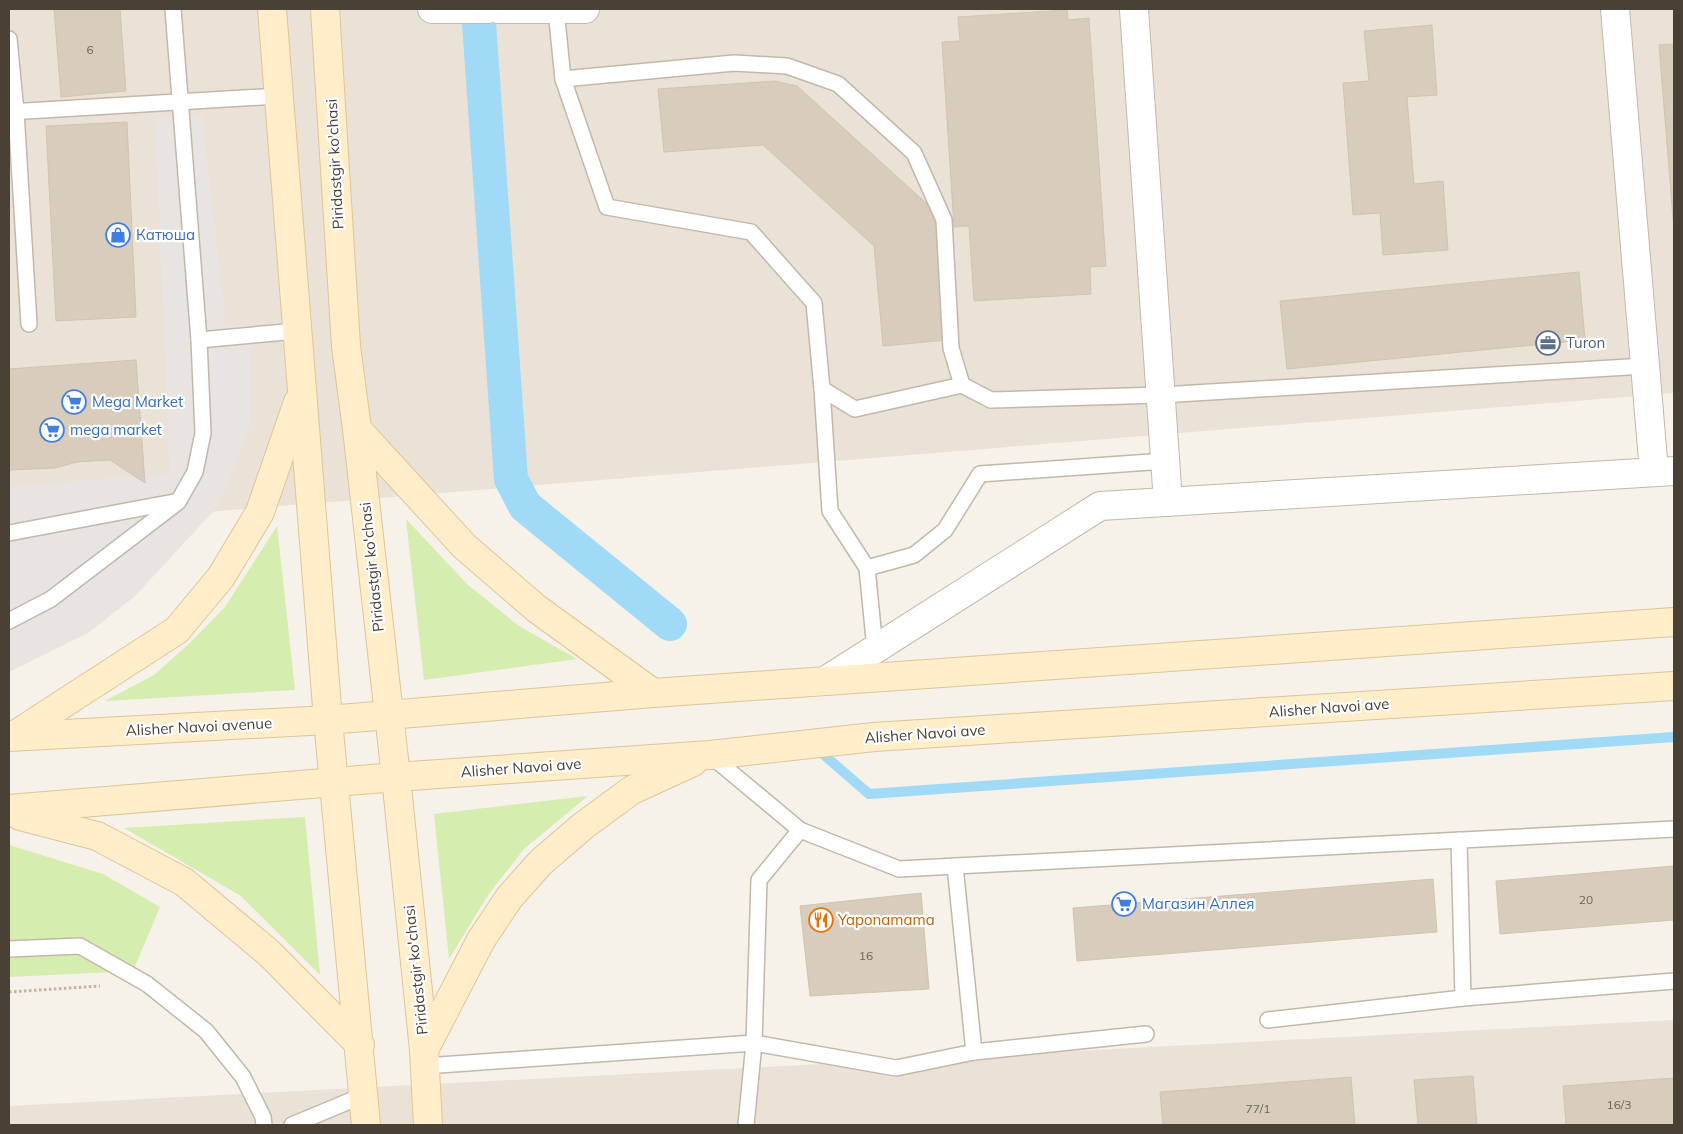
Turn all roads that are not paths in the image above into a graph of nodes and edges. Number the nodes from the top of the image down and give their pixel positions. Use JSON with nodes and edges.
{"nodes":[{"id":1,"x":173,"y":9,"type":"edge"},
{"id":2,"x":272,"y":9,"type":"edge"},
{"id":3,"x":325,"y":9,"type":"edge"},
{"id":4,"x":432,"y":9,"type":"edge"},
{"id":5,"x":454,"y":9,"type":"edge"},
{"id":6,"x":488,"y":9,"type":"edge"},
{"id":7,"x":498,"y":9,"type":"edge"},
{"id":8,"x":556,"y":9,"type":"edge"},
{"id":9,"x":585,"y":9,"type":"edge"},
{"id":10,"x":1134,"y":9,"type":"edge"},
{"id":11,"x":1615,"y":9,"type":"edge"},
{"id":12,"x":9,"y":39,"type":"edge"},
{"id":13,"x":563,"y":79,"type":"junction"},
{"id":14,"x":278,"y":96,"type":"junction"},
{"id":15,"x":181,"y":102,"type":"junction"},
{"id":16,"x":12,"y":112,"type":"edge"},
{"id":17,"x":29,"y":324,"type":"dead end"},
{"id":18,"x":296,"y":332,"type":"junction"},
{"id":19,"x":199,"y":340,"type":"junction"},
{"id":20,"x":1645,"y":366,"type":"junction"},
{"id":21,"x":962,"y":385,"type":"junction"},
{"id":22,"x":822,"y":389,"type":"junction"},
{"id":23,"x":301,"y":393,"type":"junction"},
{"id":24,"x":1161,"y":396,"type":"junction"},
{"id":25,"x":357,"y":429,"type":"junction"},
{"id":26,"x":1165,"y":461,"type":"junction"},
{"id":27,"x":1664,"y":471,"type":"edge"},
{"id":28,"x":178,"y":502,"type":"junction"},
{"id":29,"x":1168,"y":502,"type":"junction"},
{"id":30,"x":9,"y":533,"type":"edge"},
{"id":31,"x":868,"y":568,"type":"junction"},
{"id":32,"x":9,"y":621,"type":"edge"},
{"id":33,"x":1674,"y":622,"type":"edge"},
{"id":34,"x":875,"y":649,"type":"junction"},
{"id":35,"x":825,"y":681,"type":"junction"},
{"id":36,"x":1674,"y":686,"type":"edge"},
{"id":37,"x":653,"y":693,"type":"junction"},
{"id":38,"x":389,"y":715,"type":"junction"},
{"id":39,"x":328,"y":720,"type":"junction"},
{"id":40,"x":11,"y":737,"type":"edge"},
{"id":41,"x":710,"y":755,"type":"junction"},
{"id":42,"x":396,"y":777,"type":"junction"},
{"id":43,"x":334,"y":784,"type":"junction"},
{"id":44,"x":9,"y":811,"type":"edge"},
{"id":45,"x":1674,"y":829,"type":"edge"},
{"id":46,"x":800,"y":830,"type":"junction"},
{"id":47,"x":1459,"y":840,"type":"junction"},
{"id":48,"x":955,"y":866,"type":"junction"},
{"id":49,"x":9,"y":950,"type":"edge"},
{"id":50,"x":1674,"y":981,"type":"edge"},
{"id":51,"x":1463,"y":998,"type":"junction"},
{"id":52,"x":1268,"y":1020,"type":"dead end"},
{"id":53,"x":1146,"y":1034,"type":"dead end"},
{"id":54,"x":754,"y":1044,"type":"junction"},
{"id":55,"x":360,"y":1045,"type":"junction"},
{"id":56,"x":974,"y":1052,"type":"junction"},
{"id":57,"x":424,"y":1058,"type":"junction"},
{"id":58,"x":364,"y":1095,"type":"junction"},
{"id":59,"x":264,"y":1125,"type":"edge"},
{"id":60,"x":292,"y":1125,"type":"edge"},
{"id":61,"x":366,"y":1125,"type":"edge"},
{"id":62,"x":428,"y":1125,"type":"edge"},
{"id":63,"x":746,"y":1125,"type":"edge"}],
"edges":[{"from":1,"to":15,"type":"lane"},
{"from":2,"to":14,"type":"main road"},
{"from":3,"to":25,"type":"main road","name":"Piridastgir ko'chasi"},
{"from":4,"to":5,"type":"street"},
{"from":5,"to":6,"type":"street"},
{"from":7,"to":8,"type":"street"},
{"from":8,"to":9,"type":"street"},
{"from":8,"to":13,"type":"lane"},
{"from":10,"to":24,"type":"street"},
{"from":11,"to":20,"type":"street"},
{"from":12,"to":16,"type":"lane"},
{"from":13,"to":21,"type":"lane"},
{"from":13,"to":22,"type":"lane"},
{"from":14,"to":15,"type":"lane"},
{"from":14,"to":18,"type":"main road"},
{"from":15,"to":16,"type":"lane"},
{"from":15,"to":19,"type":"lane"},
{"from":16,"to":17,"type":"lane"},
{"from":18,"to":19,"type":"lane"},
{"from":18,"to":23,"type":"main road"},
{"from":19,"to":28,"type":"lane"},
{"from":20,"to":24,"type":"lane"},
{"from":20,"to":27,"type":"street"},
{"from":21,"to":22,"type":"lane"},
{"from":21,"to":24,"type":"lane"},
{"from":22,"to":31,"type":"lane"},
{"from":23,"to":39,"type":"main road"},
{"from":23,"to":40,"type":"main road"},
{"from":24,"to":26,"type":"street"},
{"from":25,"to":37,"type":"main road"},
{"from":25,"to":38,"type":"main road","name":"Piridastgir ko'chasi"},
{"from":26,"to":29,"type":"street"},
{"from":26,"to":31,"type":"lane"},
{"from":27,"to":29,"type":"street"},
{"from":28,"to":30,"type":"lane"},
{"from":28,"to":32,"type":"lane"},
{"from":29,"to":34,"type":"street"},
{"from":31,"to":34,"type":"lane"},
{"from":33,"to":35,"type":"main road"},
{"from":34,"to":35,"type":"street"},
{"from":35,"to":37,"type":"main road"},
{"from":36,"to":41,"type":"main road","name":"Alisher Navoi ave"},
{"from":37,"to":38,"type":"main road"},
{"from":38,"to":39,"type":"main road","name":"Alisher Navoi avenue"},
{"from":38,"to":42,"type":"main road","name":"Piridastgir ko'chasi"},
{"from":39,"to":40,"type":"main road","name":"Alisher Navoi avenue"},
{"from":39,"to":43,"type":"main road"},
{"from":41,"to":42,"type":"main road","name":"Alisher Navoi ave"},
{"from":41,"to":46,"type":"lane"},
{"from":41,"to":57,"type":"main road"},
{"from":42,"to":43,"type":"main road","name":"Alisher Navoi ave"},
{"from":42,"to":57,"type":"main road","name":"Piridastgir ko'chasi"},
{"from":43,"to":44,"type":"main road","name":"Alisher Navoi ave"},
{"from":43,"to":55,"type":"main road"},
{"from":44,"to":55,"type":"main road"},
{"from":45,"to":47,"type":"lane"},
{"from":46,"to":48,"type":"lane"},
{"from":46,"to":54,"type":"lane"},
{"from":47,"to":48,"type":"lane"},
{"from":47,"to":51,"type":"lane"},
{"from":48,"to":56,"type":"lane"},
{"from":49,"to":59,"type":"lane"},
{"from":50,"to":51,"type":"lane"},
{"from":51,"to":52,"type":"lane"},
{"from":53,"to":56,"type":"lane"},
{"from":54,"to":56,"type":"lane"},
{"from":54,"to":57,"type":"lane"},
{"from":54,"to":63,"type":"lane"},
{"from":55,"to":58,"type":"main road"},
{"from":57,"to":62,"type":"main road","name":"Piridastgir ko'chasi"},
{"from":58,"to":60,"type":"lane"},
{"from":58,"to":61,"type":"main road"}]}
